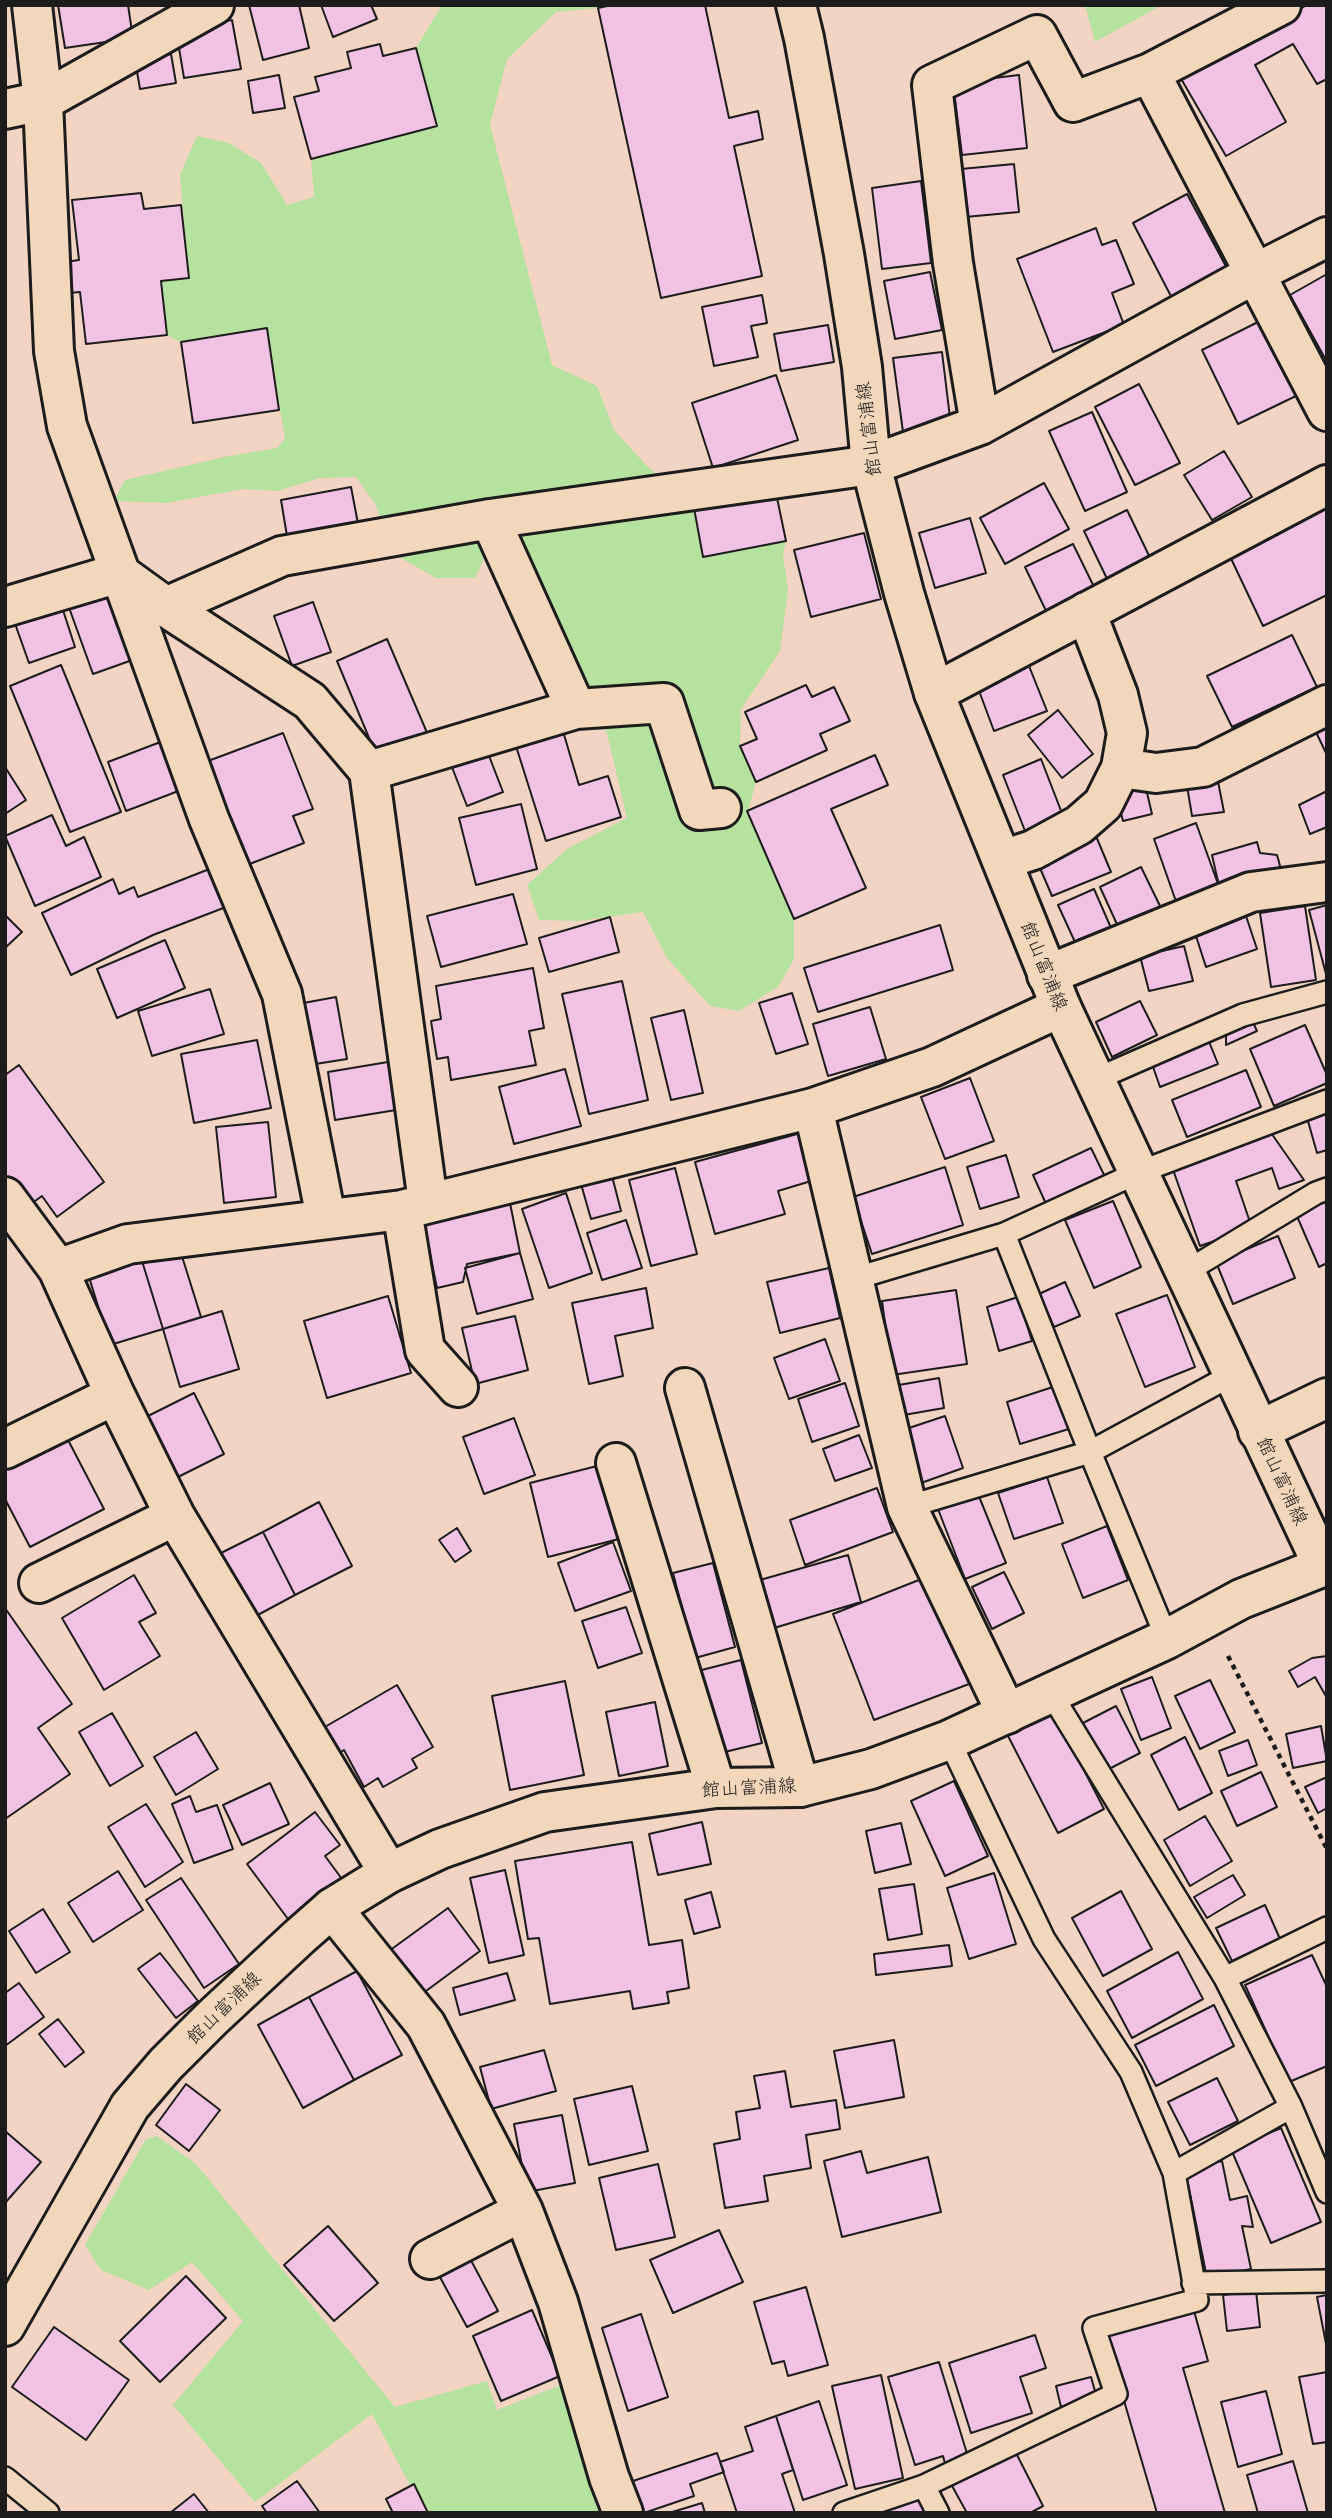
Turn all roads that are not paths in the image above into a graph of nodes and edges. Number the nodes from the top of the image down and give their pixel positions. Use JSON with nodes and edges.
{"nodes":[{"id":1,"x":32,"y":5,"type":"edge"},
{"id":2,"x":214,"y":5,"type":"edge"},
{"id":3,"x":796,"y":5,"type":"edge"},
{"id":4,"x":1281,"y":5,"type":"edge"},
{"id":5,"x":1150,"y":72,"type":"junction"},
{"id":6,"x":43,"y":101,"type":"junction"},
{"id":7,"x":5,"y":109,"type":"edge"},
{"id":8,"x":1327,"y":237,"type":"edge"},
{"id":9,"x":1256,"y":273,"type":"junction"},
{"id":10,"x":1327,"y":411,"type":"edge"},
{"id":11,"x":980,"y":425,"type":"junction"},
{"id":12,"x":871,"y":465,"type":"junction"},
{"id":13,"x":1327,"y":485,"type":"edge"},
{"id":14,"x":490,"y":519,"type":"junction"},
{"id":15,"x":119,"y":573,"type":"junction"},
{"id":16,"x":5,"y":607,"type":"edge"},
{"id":17,"x":166,"y":607,"type":"junction"},
{"id":18,"x":1086,"y":612,"type":"junction"},
{"id":19,"x":934,"y":693,"type":"junction"},
{"id":20,"x":1327,"y":705,"type":"edge"},
{"id":21,"x":576,"y":709,"type":"junction"},
{"id":22,"x":1121,"y":768,"type":"junction"},
{"id":23,"x":369,"y":771,"type":"junction"},
{"id":24,"x":721,"y":808,"type":"dead end"},
{"id":25,"x":1002,"y":860,"type":"junction"},
{"id":26,"x":1327,"y":882,"type":"edge"},
{"id":27,"x":1054,"y":991,"type":"junction"},
{"id":28,"x":1327,"y":992,"type":"edge"},
{"id":29,"x":1094,"y":1080,"type":"junction"},
{"id":30,"x":1327,"y":1101,"type":"edge"},
{"id":31,"x":813,"y":1108,"type":"junction"},
{"id":32,"x":1137,"y":1173,"type":"junction"},
{"id":33,"x":1327,"y":1189,"type":"edge"},
{"id":34,"x":5,"y":1197,"type":"edge"},
{"id":35,"x":415,"y":1206,"type":"junction"},
{"id":36,"x":326,"y":1218,"type":"junction"},
{"id":37,"x":1004,"y":1234,"type":"junction"},
{"id":38,"x":58,"y":1269,"type":"junction"},
{"id":39,"x":1184,"y":1273,"type":"junction"},
{"id":40,"x":853,"y":1279,"type":"junction"},
{"id":41,"x":1232,"y":1376,"type":"junction"},
{"id":42,"x":458,"y":1387,"type":"dead end"},
{"id":43,"x":685,"y":1388,"type":"dead end"},
{"id":44,"x":115,"y":1395,"type":"junction"},
{"id":45,"x":1327,"y":1398,"type":"edge"},
{"id":46,"x":1258,"y":1431,"type":"junction"},
{"id":47,"x":5,"y":1449,"type":"edge"},
{"id":48,"x":1090,"y":1452,"type":"junction"},
{"id":49,"x":616,"y":1463,"type":"dead end"},
{"id":50,"x":907,"y":1507,"type":"junction"},
{"id":51,"x":175,"y":1516,"type":"junction"},
{"id":52,"x":1325,"y":1566,"type":"edge"},
{"id":53,"x":39,"y":1583,"type":"dead end"},
{"id":54,"x":1167,"y":1639,"type":"junction"},
{"id":55,"x":1050,"y":1692,"type":"junction"},
{"id":56,"x":1007,"y":1714,"type":"junction"},
{"id":57,"x":949,"y":1740,"type":"junction"},
{"id":58,"x":800,"y":1787,"type":"junction"},
{"id":59,"x":716,"y":1788,"type":"junction"},
{"id":60,"x":389,"y":1873,"type":"junction"},
{"id":61,"x":332,"y":1908,"type":"junction"},
{"id":62,"x":1327,"y":1928,"type":"edge"},
{"id":63,"x":1225,"y":1978,"type":"junction"},
{"id":64,"x":1290,"y":2106,"type":"junction"},
{"id":65,"x":1174,"y":2173,"type":"junction"},
{"id":66,"x":1327,"y":2192,"type":"edge"},
{"id":67,"x":523,"y":2211,"type":"junction"},
{"id":68,"x":430,"y":2259,"type":"dead end"},
{"id":69,"x":1327,"y":2281,"type":"edge"},
{"id":70,"x":1193,"y":2283,"type":"junction"},
{"id":71,"x":5,"y":2326,"type":"edge"},
{"id":72,"x":5,"y":2478,"type":"edge"},
{"id":73,"x":924,"y":2486,"type":"junction"},
{"id":74,"x":48,"y":2513,"type":"edge"},
{"id":75,"x":623,"y":2513,"type":"edge"},
{"id":76,"x":844,"y":2513,"type":"edge"},
{"id":77,"x":938,"y":2513,"type":"edge"}],
"edges":[{"from":1,"to":6,"type":"street"},
{"from":2,"to":6,"type":"street"},
{"from":3,"to":12,"type":"street","name":"館山富浦線"},
{"from":4,"to":5,"type":"street"},
{"from":5,"to":9,"type":"street"},
{"from":5,"to":11,"type":"street"},
{"from":6,"to":7,"type":"street"},
{"from":6,"to":15,"type":"street"},
{"from":8,"to":9,"type":"street"},
{"from":9,"to":10,"type":"street"},
{"from":9,"to":11,"type":"street"},
{"from":11,"to":12,"type":"street"},
{"from":12,"to":14,"type":"street"},
{"from":12,"to":19,"type":"street","name":"館山富浦線"},
{"from":13,"to":18,"type":"street"},
{"from":14,"to":17,"type":"street"},
{"from":14,"to":21,"type":"street"},
{"from":15,"to":16,"type":"street"},
{"from":15,"to":17,"type":"street"},
{"from":15,"to":36,"type":"street"},
{"from":17,"to":23,"type":"street"},
{"from":18,"to":19,"type":"street"},
{"from":18,"to":22,"type":"street"},
{"from":19,"to":25,"type":"street","name":"館山富浦線"},
{"from":20,"to":22,"type":"street"},
{"from":21,"to":23,"type":"street"},
{"from":21,"to":24,"type":"street"},
{"from":22,"to":25,"type":"street"},
{"from":23,"to":35,"type":"street"},
{"from":25,"to":27,"type":"street","name":"館山富浦線"},
{"from":26,"to":27,"type":"street"},
{"from":27,"to":29,"type":"street","name":"館山富浦線"},
{"from":27,"to":31,"type":"street"},
{"from":28,"to":29,"type":"lane"},
{"from":29,"to":32,"type":"street","name":"館山富浦線"},
{"from":30,"to":32,"type":"lane"},
{"from":31,"to":35,"type":"street"},
{"from":31,"to":40,"type":"street"},
{"from":32,"to":37,"type":"lane"},
{"from":32,"to":39,"type":"street","name":"館山富浦線"},
{"from":33,"to":39,"type":"lane"},
{"from":34,"to":38,"type":"street"},
{"from":35,"to":36,"type":"street"},
{"from":35,"to":42,"type":"street"},
{"from":36,"to":38,"type":"street"},
{"from":37,"to":40,"type":"lane"},
{"from":37,"to":48,"type":"lane"},
{"from":38,"to":44,"type":"street"},
{"from":39,"to":41,"type":"street","name":"館山富浦線"},
{"from":40,"to":50,"type":"street"},
{"from":41,"to":46,"type":"street","name":"館山富浦線"},
{"from":41,"to":48,"type":"lane"},
{"from":43,"to":58,"type":"street"},
{"from":44,"to":47,"type":"street"},
{"from":44,"to":51,"type":"street"},
{"from":45,"to":46,"type":"street"},
{"from":46,"to":52,"type":"street","name":"館山富浦線"},
{"from":48,"to":50,"type":"lane"},
{"from":48,"to":54,"type":"lane"},
{"from":49,"to":59,"type":"street"},
{"from":50,"to":56,"type":"street"},
{"from":51,"to":53,"type":"street"},
{"from":51,"to":60,"type":"street"},
{"from":52,"to":54,"type":"street","name":"館山富浦線"},
{"from":54,"to":55,"type":"street","name":"館山富浦線"},
{"from":55,"to":56,"type":"street","name":"館山富浦線"},
{"from":55,"to":63,"type":"lane"},
{"from":56,"to":57,"type":"street","name":"館山富浦線"},
{"from":57,"to":58,"type":"street","name":"館山富浦線"},
{"from":57,"to":65,"type":"lane"},
{"from":58,"to":59,"type":"street","name":"館山富浦線"},
{"from":59,"to":60,"type":"street","name":"館山富浦線"},
{"from":60,"to":61,"type":"street","name":"館山富浦線"},
{"from":61,"to":67,"type":"street"},
{"from":61,"to":71,"type":"street","name":"館山富浦線"},
{"from":62,"to":63,"type":"lane"},
{"from":63,"to":64,"type":"lane"},
{"from":64,"to":65,"type":"lane"},
{"from":64,"to":66,"type":"lane"},
{"from":65,"to":70,"type":"lane"},
{"from":67,"to":68,"type":"street"},
{"from":67,"to":75,"type":"street"},
{"from":69,"to":70,"type":"lane"},
{"from":70,"to":73,"type":"lane"},
{"from":72,"to":74,"type":"lane"},
{"from":73,"to":76,"type":"lane"},
{"from":73,"to":77,"type":"lane"}]}
